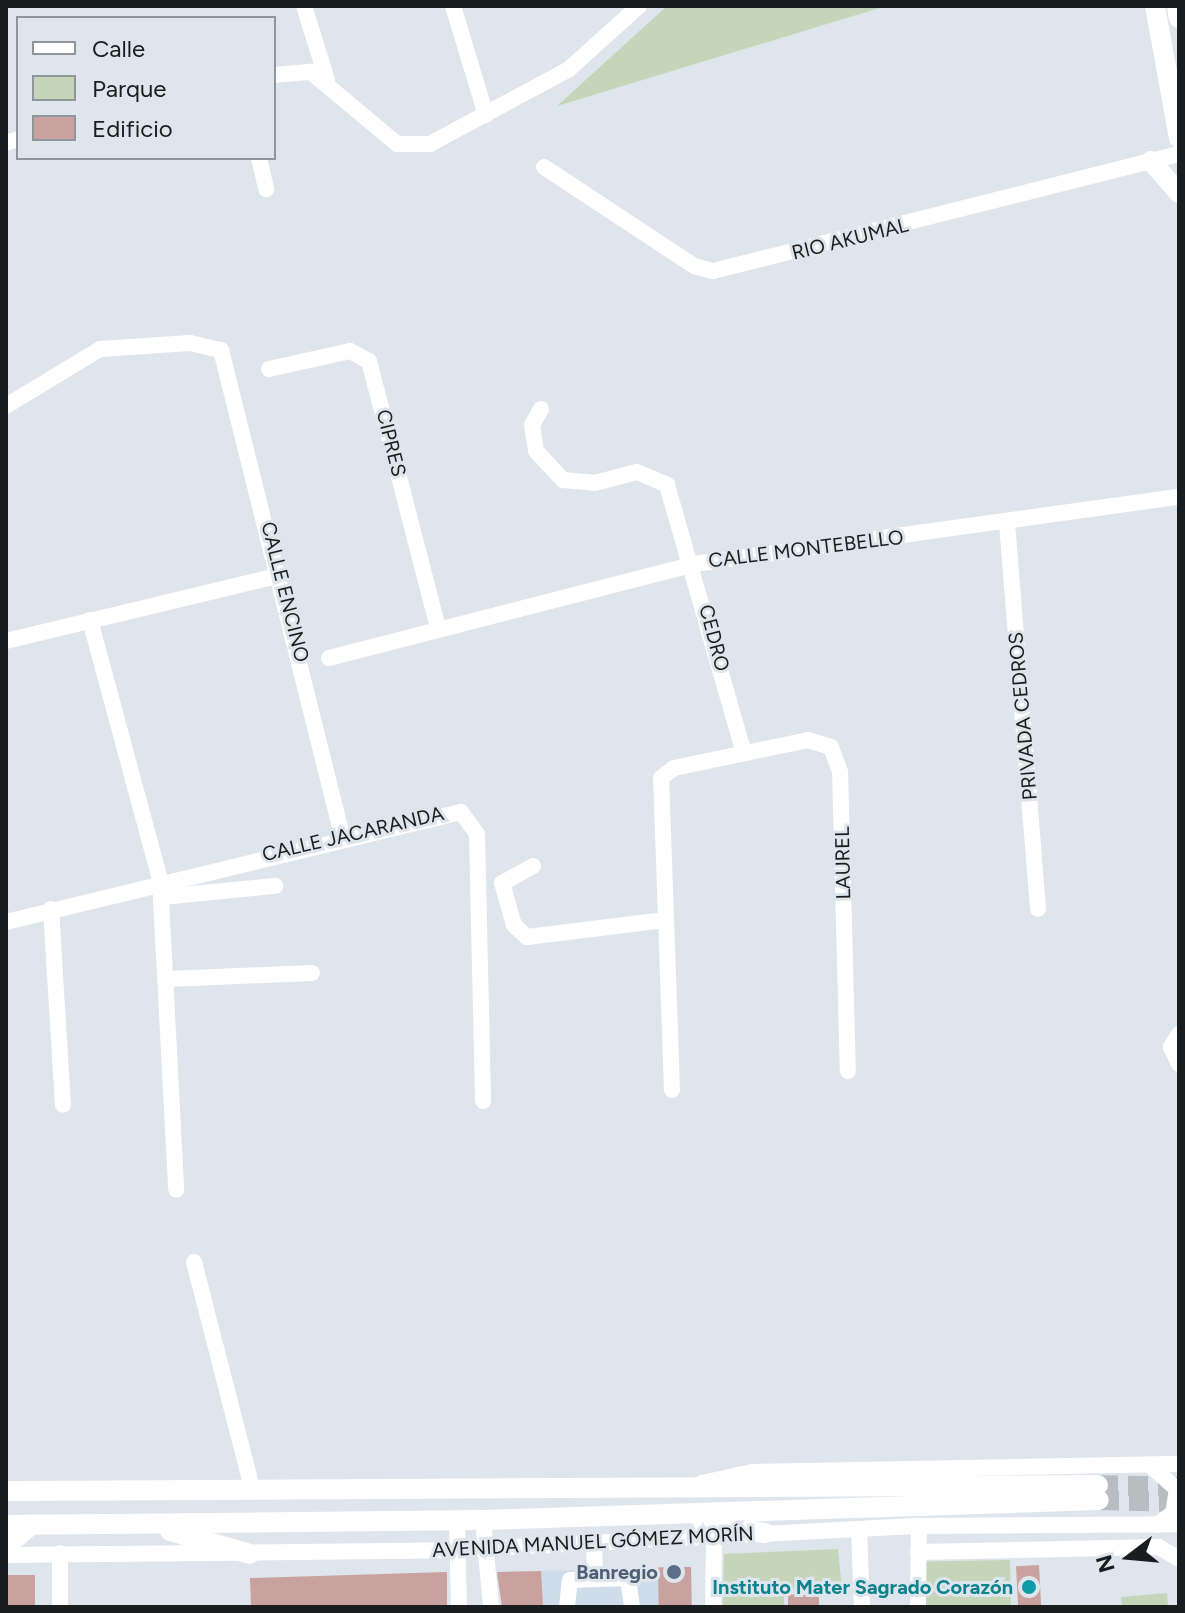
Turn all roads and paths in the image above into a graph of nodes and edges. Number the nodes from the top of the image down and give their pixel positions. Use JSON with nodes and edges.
{"nodes":[{"id":1,"x":304,"y":6,"type":"edge"},
{"id":2,"x":453,"y":6,"type":"edge"},
{"id":3,"x":639,"y":6,"type":"edge"},
{"id":4,"x":1155,"y":6,"type":"edge"},
{"id":5,"x":1177,"y":6,"type":"edge"},
{"id":6,"x":1179,"y":18,"type":"edge"},
{"id":7,"x":276,"y":75,"type":"edge"},
{"id":8,"x":327,"y":80,"type":"junction"},
{"id":9,"x":486,"y":115,"type":"junction"},
{"id":10,"x":1179,"y":138,"type":"edge"},
{"id":11,"x":1179,"y":154,"type":"edge"},
{"id":12,"x":259,"y":160,"type":"edge"},
{"id":13,"x":1151,"y":161,"type":"junction"},
{"id":14,"x":544,"y":167,"type":"dead end"},
{"id":15,"x":266,"y":189,"type":"dead end"},
{"id":16,"x":1179,"y":193,"type":"edge"},
{"id":17,"x":269,"y":369,"type":"dead end"},
{"id":18,"x":6,"y":406,"type":"edge"},
{"id":19,"x":541,"y":409,"type":"dead end"},
{"id":20,"x":1179,"y":497,"type":"edge"},
{"id":21,"x":1007,"y":523,"type":"junction"},
{"id":22,"x":694,"y":564,"type":"junction"},
{"id":23,"x":281,"y":575,"type":"junction"},
{"id":24,"x":90,"y":620,"type":"junction"},
{"id":25,"x":438,"y":628,"type":"junction"},
{"id":26,"x":6,"y":641,"type":"edge"},
{"id":27,"x":329,"y":658,"type":"dead end"},
{"id":28,"x":743,"y":750,"type":"junction"},
{"id":29,"x":342,"y":835,"type":"junction"},
{"id":30,"x":533,"y":866,"type":"dead end"},
{"id":31,"x":275,"y":886,"type":"dead end"},
{"id":32,"x":161,"y":889,"type":"junction"},
{"id":33,"x":51,"y":909,"type":"junction"},
{"id":34,"x":1038,"y":909,"type":"dead end"},
{"id":35,"x":665,"y":920,"type":"junction"},
{"id":36,"x":6,"y":922,"type":"edge"},
{"id":37,"x":312,"y":973,"type":"dead end"},
{"id":38,"x":168,"y":979,"type":"junction"},
{"id":39,"x":1179,"y":1034,"type":"edge"},
{"id":40,"x":1179,"y":1064,"type":"edge"},
{"id":41,"x":848,"y":1071,"type":"dead end"},
{"id":42,"x":672,"y":1090,"type":"dead end"},
{"id":43,"x":483,"y":1101,"type":"dead end"},
{"id":44,"x":63,"y":1105,"type":"dead end"},
{"id":45,"x":176,"y":1190,"type":"dead end"},
{"id":46,"x":194,"y":1262,"type":"dead end"},
{"id":47,"x":1150,"y":1464,"type":"junction"},
{"id":48,"x":1179,"y":1464,"type":"edge"},
{"id":49,"x":685,"y":1487,"type":"junction"},
{"id":50,"x":6,"y":1491,"type":"edge"},
{"id":51,"x":253,"y":1492,"type":"junction"},
{"id":52,"x":653,"y":1513,"type":"junction"},
{"id":53,"x":483,"y":1520,"type":"junction"},
{"id":54,"x":457,"y":1521,"type":"junction"},
{"id":55,"x":157,"y":1523,"type":"junction"},
{"id":56,"x":1179,"y":1524,"type":"edge"},
{"id":57,"x":6,"y":1525,"type":"edge"},
{"id":58,"x":31,"y":1525,"type":"junction"},
{"id":59,"x":1157,"y":1525,"type":"junction"},
{"id":60,"x":919,"y":1526,"type":"junction"},
{"id":61,"x":859,"y":1529,"type":"junction"},
{"id":62,"x":765,"y":1533,"type":"junction"},
{"id":63,"x":714,"y":1536,"type":"junction"},
{"id":64,"x":594,"y":1544,"type":"junction"},
{"id":65,"x":6,"y":1546,"type":"edge"},
{"id":66,"x":1159,"y":1547,"type":"junction"},
{"id":67,"x":1179,"y":1547,"type":"edge"},
{"id":68,"x":483,"y":1549,"type":"junction"},
{"id":69,"x":456,"y":1550,"type":"junction"},
{"id":70,"x":918,"y":1552,"type":"junction"},
{"id":71,"x":60,"y":1553,"type":"junction"},
{"id":72,"x":250,"y":1554,"type":"junction"},
{"id":73,"x":6,"y":1555,"type":"edge"},
{"id":74,"x":1179,"y":1559,"type":"edge"},
{"id":75,"x":595,"y":1578,"type":"junction"},
{"id":76,"x":60,"y":1607,"type":"edge"},
{"id":77,"x":459,"y":1607,"type":"edge"},
{"id":78,"x":491,"y":1607,"type":"edge"},
{"id":79,"x":567,"y":1607,"type":"edge"},
{"id":80,"x":632,"y":1607,"type":"edge"},
{"id":81,"x":713,"y":1607,"type":"edge"},
{"id":82,"x":862,"y":1607,"type":"edge"},
{"id":83,"x":918,"y":1607,"type":"edge"}],
"edges":[{"from":1,"to":8,"type":"street"},
{"from":2,"to":9,"type":"street"},
{"from":3,"to":9,"type":"street"},
{"from":4,"to":10,"type":"main road"},
{"from":5,"to":6,"type":"main road"},
{"from":7,"to":8,"type":"street"},
{"from":8,"to":9,"type":"street"},
{"from":11,"to":13,"type":"street","name":"RIO AKUMAL"},
{"from":12,"to":15,"type":"street"},
{"from":13,"to":14,"type":"street","name":"RIO AKUMAL"},
{"from":13,"to":16,"type":"main road"},
{"from":17,"to":25,"type":"street","name":"CIPRES"},
{"from":18,"to":23,"type":"street","name":"CALLE ENCINO"},
{"from":19,"to":22,"type":"street","name":"CEDRO"},
{"from":20,"to":21,"type":"street","name":"CALLE MONTEBELLO"},
{"from":21,"to":22,"type":"street","name":"CALLE MONTEBELLO"},
{"from":21,"to":34,"type":"street","name":"PRIVADA CEDROS"},
{"from":22,"to":25,"type":"street","name":"CALLE MONTEBELLO"},
{"from":22,"to":28,"type":"street","name":"CEDRO"},
{"from":23,"to":24,"type":"street"},
{"from":23,"to":29,"type":"street","name":"CALLE ENCINO"},
{"from":24,"to":26,"type":"street"},
{"from":24,"to":32,"type":"street"},
{"from":25,"to":27,"type":"street","name":"CALLE MONTEBELLO"},
{"from":28,"to":35,"type":"street"},
{"from":28,"to":41,"type":"street","name":"LAUREL"},
{"from":29,"to":32,"type":"street","name":"CALLE JACARANDA"},
{"from":29,"to":43,"type":"street","name":"CALLE JACARANDA"},
{"from":30,"to":35,"type":"street"},
{"from":31,"to":32,"type":"street"},
{"from":32,"to":33,"type":"street","name":"CALLE JACARANDA"},
{"from":32,"to":38,"type":"street"},
{"from":33,"to":36,"type":"street","name":"CALLE JACARANDA"},
{"from":33,"to":44,"type":"street"},
{"from":35,"to":42,"type":"street"},
{"from":37,"to":38,"type":"street"},
{"from":38,"to":45,"type":"street"},
{"from":39,"to":40,"type":"street"},
{"from":46,"to":51,"type":"street"},
{"from":47,"to":48,"type":"street","name":"AVENIDA MANUEL GÓMEZ MORÍN"},
{"from":47,"to":49,"type":"street","name":"AVENIDA MANUEL GÓMEZ MORÍN"},
{"from":47,"to":59,"type":"street"},
{"from":49,"to":51,"type":"main road","name":"AVENIDA MANUEL GÓMEZ MORÍN"},
{"from":49,"to":52,"type":"main road","name":"AVENIDA MANUEL GÓMEZ MORÍN"},
{"from":50,"to":51,"type":"main road","name":"AVENIDA MANUEL GÓMEZ MORÍN"},
{"from":52,"to":53,"type":"main road","name":"AVENIDA MANUEL GÓMEZ MORÍN"},
{"from":52,"to":62,"type":"main road"},
{"from":53,"to":54,"type":"main road","name":"AVENIDA MANUEL GÓMEZ MORÍN"},
{"from":53,"to":68,"type":"street"},
{"from":54,"to":55,"type":"main road","name":"AVENIDA MANUEL GÓMEZ MORÍN"},
{"from":54,"to":69,"type":"street"},
{"from":55,"to":58,"type":"main road","name":"AVENIDA MANUEL GÓMEZ MORÍN"},
{"from":55,"to":72,"type":"main road"},
{"from":56,"to":59,"type":"street","name":"AVENIDA MANUEL GÓMEZ MORÍN"},
{"from":57,"to":58,"type":"main road","name":"AVENIDA MANUEL GÓMEZ MORÍN"},
{"from":58,"to":65,"type":"main road"},
{"from":59,"to":60,"type":"street","name":"AVENIDA MANUEL GÓMEZ MORÍN"},
{"from":60,"to":61,"type":"street","name":"AVENIDA MANUEL GÓMEZ MORÍN"},
{"from":60,"to":70,"type":"street"},
{"from":61,"to":62,"type":"street","name":"AVENIDA MANUEL GÓMEZ MORÍN"},
{"from":61,"to":82,"type":"street"},
{"from":62,"to":63,"type":"street","name":"AVENIDA MANUEL GÓMEZ MORÍN"},
{"from":63,"to":64,"type":"street","name":"AVENIDA MANUEL GÓMEZ MORÍN"},
{"from":63,"to":81,"type":"street"},
{"from":64,"to":68,"type":"street","name":"AVENIDA MANUEL GÓMEZ MORÍN"},
{"from":64,"to":75,"type":"street"},
{"from":66,"to":67,"type":"street"},
{"from":66,"to":70,"type":"street"},
{"from":66,"to":74,"type":"street"},
{"from":68,"to":69,"type":"street","name":"AVENIDA MANUEL GÓMEZ MORÍN"},
{"from":68,"to":78,"type":"street"},
{"from":69,"to":72,"type":"street","name":"AVENIDA MANUEL GÓMEZ MORÍN"},
{"from":69,"to":77,"type":"street"},
{"from":70,"to":83,"type":"street"},
{"from":71,"to":72,"type":"street","name":"AVENIDA MANUEL GÓMEZ MORÍN"},
{"from":71,"to":73,"type":"street","name":"AVENIDA MANUEL GÓMEZ MORÍN"},
{"from":71,"to":76,"type":"street"},
{"from":75,"to":79,"type":"street"},
{"from":75,"to":80,"type":"street"}]}
